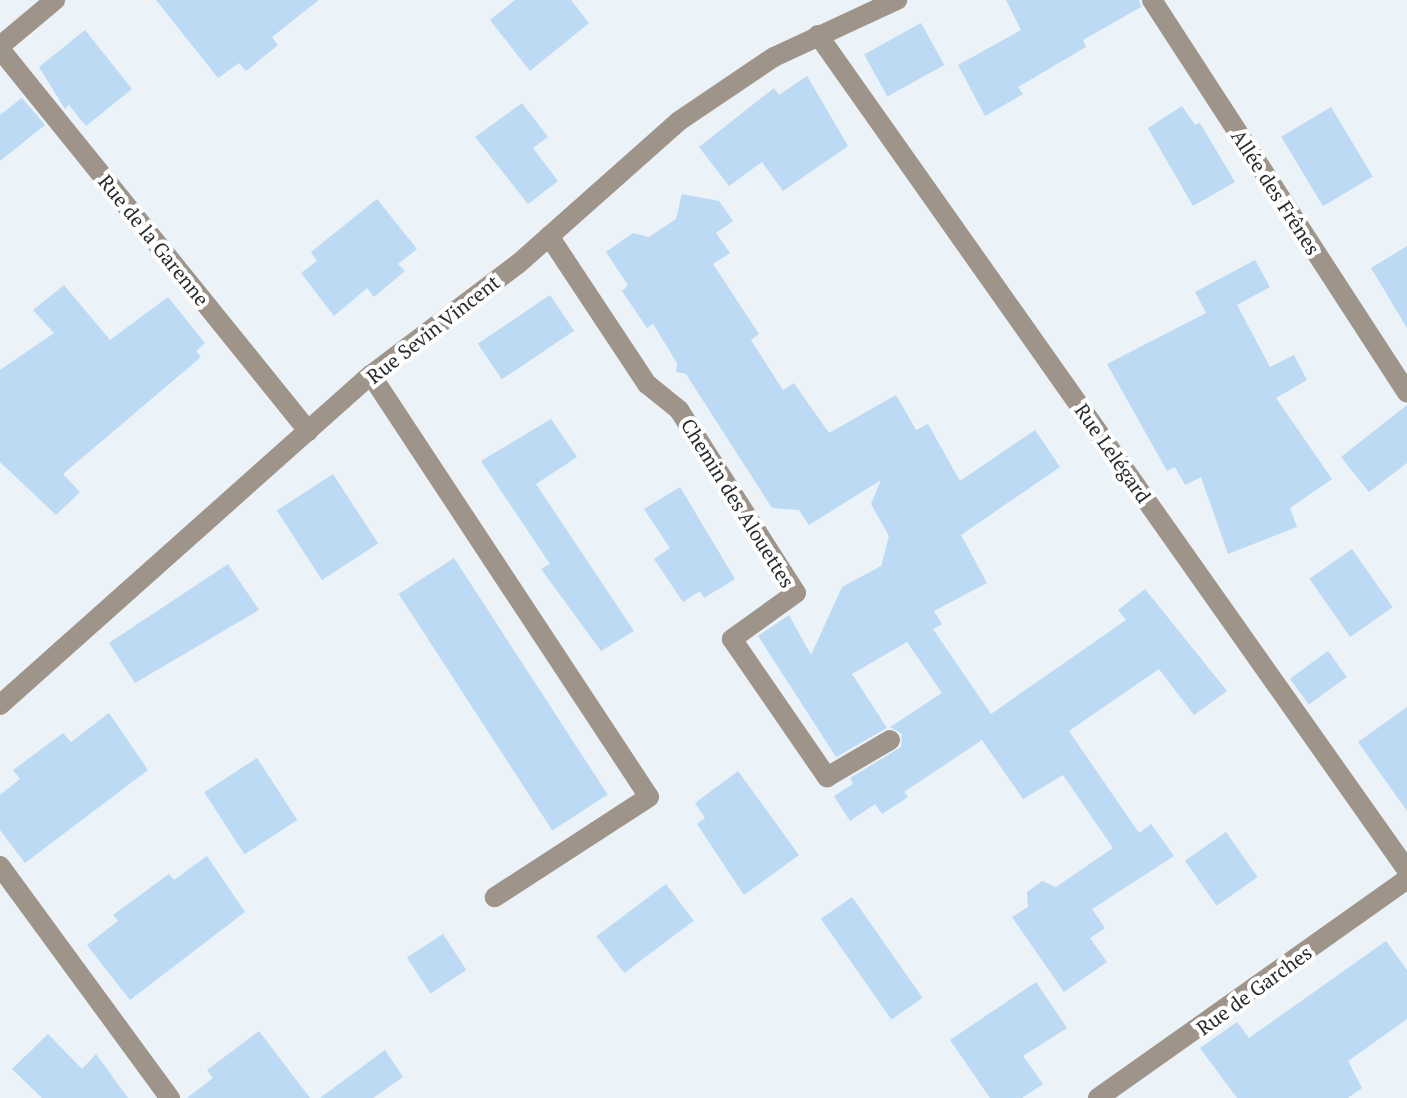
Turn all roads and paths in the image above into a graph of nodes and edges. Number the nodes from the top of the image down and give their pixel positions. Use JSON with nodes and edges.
{"nodes":[{"id":1,"x":55,"y":0,"type":"edge"},
{"id":2,"x":897,"y":0,"type":"edge"},
{"id":3,"x":1152,"y":0,"type":"edge"},
{"id":4,"x":818,"y":35,"type":"junction"},
{"id":5,"x":0,"y":47,"type":"edge"},
{"id":6,"x":549,"y":236,"type":"junction"},
{"id":7,"x":371,"y":375,"type":"junction"},
{"id":8,"x":1404,"y":388,"type":"edge"},
{"id":9,"x":308,"y":431,"type":"junction"},
{"id":10,"x":0,"y":705,"type":"edge"},
{"id":11,"x":890,"y":740,"type":"dead end"},
{"id":12,"x":0,"y":866,"type":"edge"},
{"id":13,"x":1407,"y":870,"type":"edge"},
{"id":14,"x":1407,"y":879,"type":"edge"},
{"id":15,"x":495,"y":897,"type":"dead end"},
{"id":16,"x":170,"y":1098,"type":"edge"},
{"id":17,"x":1098,"y":1098,"type":"edge"}],
"edges":[{"from":1,"to":5,"type":"street"},
{"from":2,"to":4,"type":"street","name":"Rue Sevin Vincent"},
{"from":3,"to":8,"type":"street","name":"Allée des Frênes"},
{"from":4,"to":6,"type":"street","name":"Rue Sevin Vincent"},
{"from":4,"to":13,"type":"street","name":"Rue Lelégard"},
{"from":5,"to":9,"type":"street","name":"Rue de la Garenne"},
{"from":6,"to":7,"type":"street","name":"Rue Sevin Vincent"},
{"from":6,"to":11,"type":"street","name":"Chemin des Alouettes"},
{"from":7,"to":9,"type":"street","name":"Rue Sevin Vincent"},
{"from":7,"to":15,"type":"street"},
{"from":9,"to":10,"type":"street","name":"Rue Sevin Vincent"},
{"from":12,"to":16,"type":"street"},
{"from":14,"to":17,"type":"street","name":"Rue de Garches"}]}
